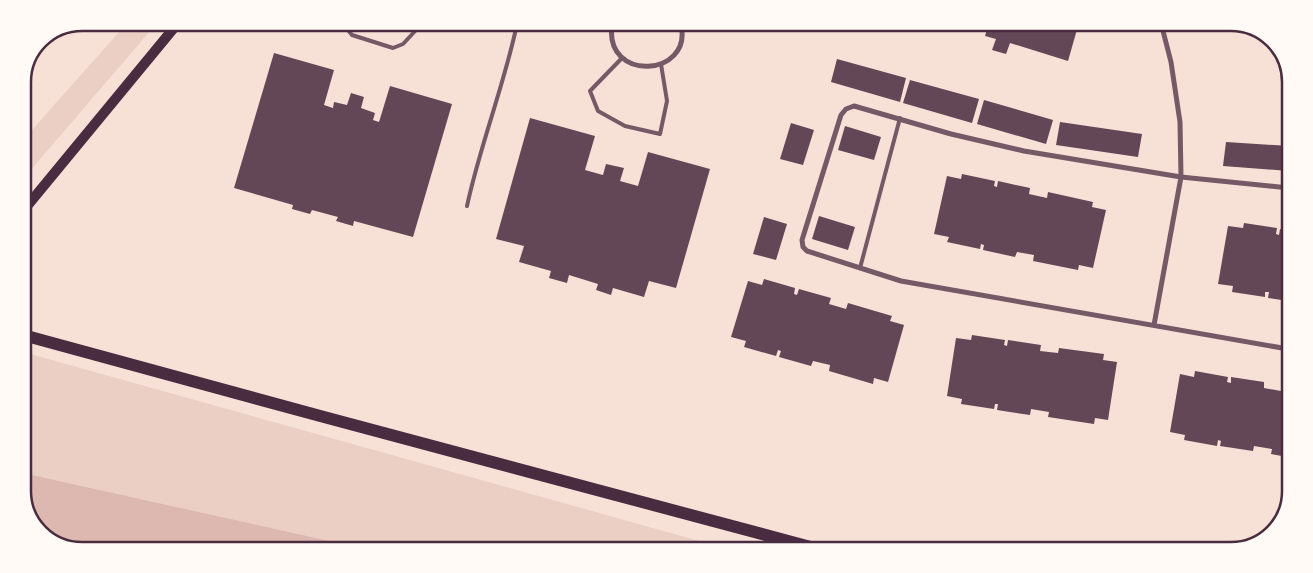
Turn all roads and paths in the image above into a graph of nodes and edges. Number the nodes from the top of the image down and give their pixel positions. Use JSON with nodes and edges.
{"nodes":[{"id":1,"x":171,"y":31,"type":"edge"},
{"id":2,"x":348,"y":31,"type":"edge"},
{"id":3,"x":415,"y":31,"type":"edge"},
{"id":4,"x":516,"y":31,"type":"edge"},
{"id":5,"x":611,"y":31,"type":"edge"},
{"id":6,"x":682,"y":31,"type":"edge"},
{"id":7,"x":1163,"y":31,"type":"edge"},
{"id":8,"x":622,"y":58,"type":"junction"},
{"id":9,"x":661,"y":64,"type":"junction"},
{"id":10,"x":900,"y":118,"type":"junction"},
{"id":11,"x":1181,"y":177,"type":"junction"},
{"id":12,"x":1282,"y":187,"type":"edge"},
{"id":13,"x":31,"y":201,"type":"edge"},
{"id":14,"x":468,"y":206,"type":"dead end"},
{"id":15,"x":860,"y":269,"type":"junction"},
{"id":16,"x":1154,"y":325,"type":"junction"},
{"id":17,"x":31,"y":337,"type":"edge"},
{"id":18,"x":1282,"y":348,"type":"edge"},
{"id":19,"x":792,"y":542,"type":"edge"}],
"edges":[{"from":1,"to":13,"type":"main road"},
{"from":2,"to":3,"type":"lane"},
{"from":4,"to":14,"type":"lane"},
{"from":5,"to":8,"type":"street"},
{"from":6,"to":9,"type":"street"},
{"from":7,"to":11,"type":"street"},
{"from":8,"to":9,"type":"street"},
{"from":8,"to":9,"type":"lane"},
{"from":10,"to":11,"type":"street"},
{"from":10,"to":15,"type":"lane"},
{"from":10,"to":15,"type":"street"},
{"from":11,"to":12,"type":"street"},
{"from":11,"to":16,"type":"street"},
{"from":15,"to":16,"type":"street"},
{"from":16,"to":18,"type":"street"},
{"from":17,"to":19,"type":"main road"}]}
